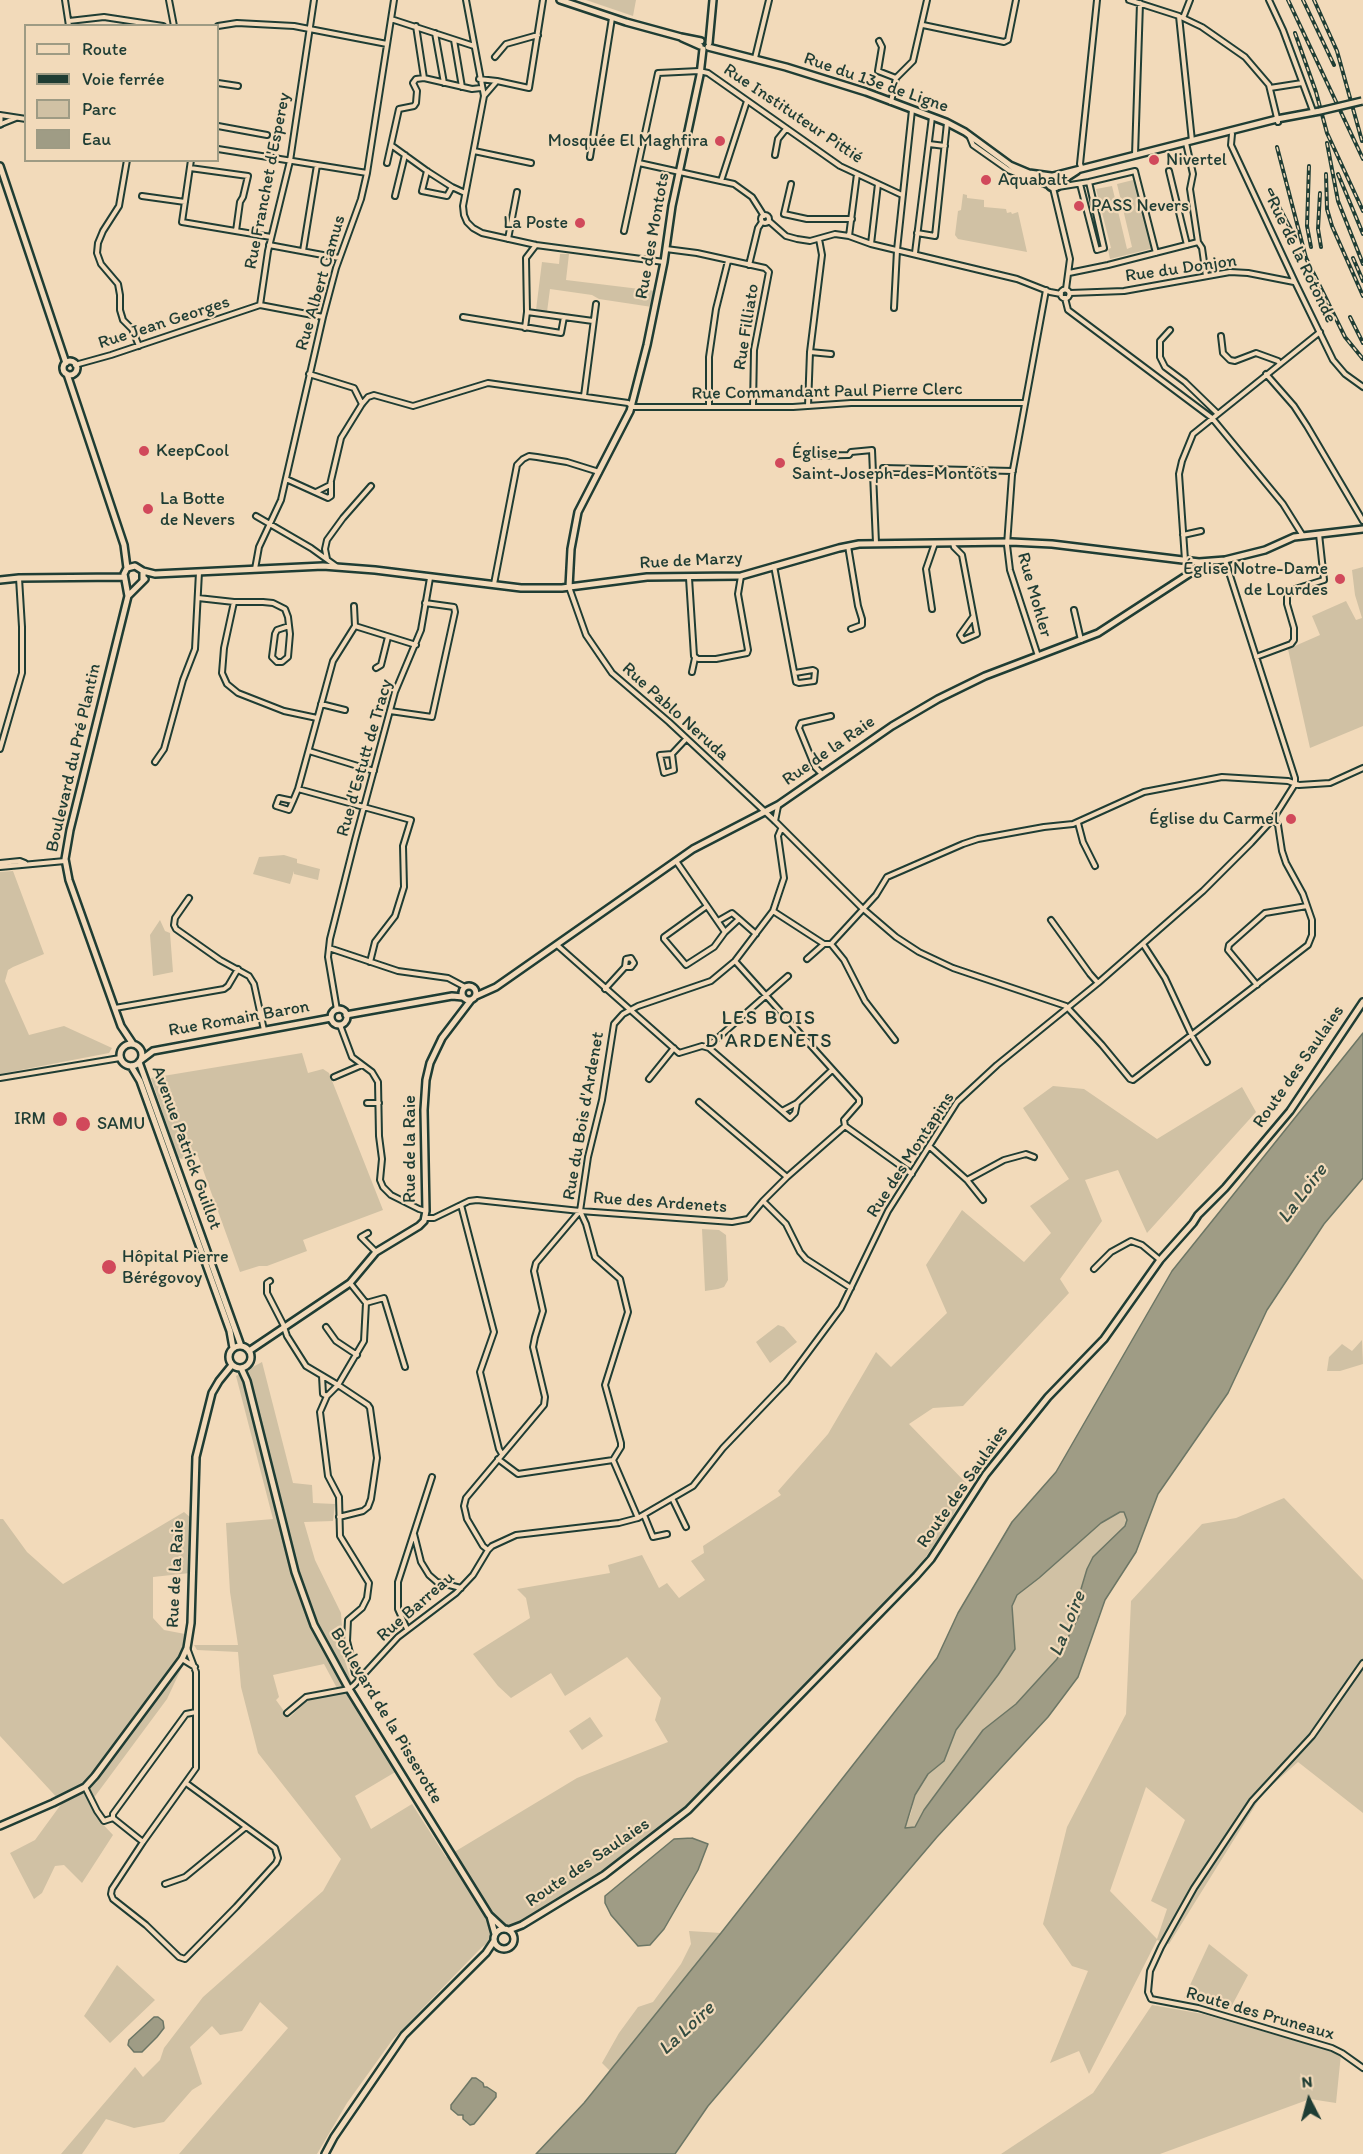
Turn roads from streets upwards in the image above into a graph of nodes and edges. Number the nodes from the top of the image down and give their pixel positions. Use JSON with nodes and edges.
{"nodes":[{"id":1,"x":65,"y":0,"type":"edge"},
{"id":2,"x":169,"y":0,"type":"edge"},
{"id":3,"x":314,"y":0,"type":"edge"},
{"id":4,"x":394,"y":0,"type":"edge"},
{"id":5,"x":466,"y":0,"type":"edge"},
{"id":6,"x":543,"y":0,"type":"edge"},
{"id":7,"x":560,"y":0,"type":"edge"},
{"id":8,"x":713,"y":0,"type":"edge"},
{"id":9,"x":770,"y":0,"type":"edge"},
{"id":10,"x":927,"y":0,"type":"edge"},
{"id":11,"x":1016,"y":0,"type":"edge"},
{"id":12,"x":1097,"y":0,"type":"edge"},
{"id":13,"x":1130,"y":0,"type":"edge"},
{"id":14,"x":1190,"y":0,"type":"edge"},
{"id":15,"x":1269,"y":0,"type":"edge"},
{"id":16,"x":1140,"y":3,"type":"junction"},
{"id":17,"x":1181,"y":17,"type":"junction"},
{"id":18,"x":612,"y":18,"type":"junction"},
{"id":19,"x":391,"y":19,"type":"junction"},
{"id":20,"x":69,"y":23,"type":"edge"},
{"id":21,"x":151,"y":24,"type":"edge"},
{"id":22,"x":174,"y":24,"type":"edge"},
{"id":23,"x":923,"y":25,"type":"junction"},
{"id":24,"x":219,"y":26,"type":"edge"},
{"id":25,"x":416,"y":26,"type":"junction"},
{"id":26,"x":310,"y":29,"type":"junction"},
{"id":27,"x":435,"y":33,"type":"junction"},
{"id":28,"x":538,"y":35,"type":"junction"},
{"id":29,"x":454,"y":40,"type":"junction"},
{"id":30,"x":879,"y":41,"type":"dead end"},
{"id":31,"x":387,"y":44,"type":"junction"},
{"id":32,"x":705,"y":45,"type":"junction"},
{"id":33,"x":474,"y":46,"type":"junction"},
{"id":34,"x":495,"y":57,"type":"dead end"},
{"id":35,"x":755,"y":58,"type":"junction"},
{"id":36,"x":701,"y":71,"type":"junction"},
{"id":37,"x":424,"y":78,"type":"junction"},
{"id":38,"x":896,"y":78,"type":"junction"},
{"id":39,"x":479,"y":79,"type":"junction"},
{"id":40,"x":497,"y":81,"type":"junction"},
{"id":41,"x":219,"y":83,"type":"edge"},
{"id":42,"x":444,"y":83,"type":"junction"},
{"id":43,"x":1302,"y":83,"type":"junction"},
{"id":44,"x":238,"y":86,"type":"dead end"},
{"id":45,"x":462,"y":87,"type":"junction"},
{"id":46,"x":481,"y":88,"type":"junction"},
{"id":47,"x":1270,"y":88,"type":"junction"},
{"id":48,"x":484,"y":96,"type":"junction"},
{"id":49,"x":747,"y":101,"type":"junction"},
{"id":50,"x":1363,"y":101,"type":"edge"},
{"id":51,"x":891,"y":102,"type":"junction"},
{"id":52,"x":912,"y":110,"type":"junction"},
{"id":53,"x":1312,"y":111,"type":"junction"},
{"id":54,"x":1320,"y":111,"type":"junction"},
{"id":55,"x":0,"y":116,"type":"edge"},
{"id":56,"x":932,"y":117,"type":"junction"},
{"id":57,"x":16,"y":118,"type":"junction"},
{"id":58,"x":1277,"y":118,"type":"junction"},
{"id":59,"x":24,"y":119,"type":"edge"},
{"id":60,"x":947,"y":123,"type":"junction"},
{"id":61,"x":1267,"y":123,"type":"junction"},
{"id":62,"x":0,"y":124,"type":"edge"},
{"id":63,"x":219,"y":126,"type":"edge"},
{"id":64,"x":786,"y":129,"type":"junction"},
{"id":65,"x":1232,"y":134,"type":"junction"},
{"id":66,"x":267,"y":135,"type":"dead end"},
{"id":67,"x":969,"y":135,"type":"junction"},
{"id":68,"x":1209,"y":137,"type":"junction"},
{"id":69,"x":1189,"y":142,"type":"junction"},
{"id":70,"x":929,"y":144,"type":"junction"},
{"id":71,"x":391,"y":145,"type":"junction"},
{"id":72,"x":945,"y":146,"type":"junction"},
{"id":73,"x":219,"y":149,"type":"edge"},
{"id":74,"x":474,"y":151,"type":"junction"},
{"id":75,"x":405,"y":155,"type":"junction"},
{"id":76,"x":775,"y":155,"type":"dead end"},
{"id":77,"x":1135,"y":155,"type":"junction"},
{"id":78,"x":590,"y":158,"type":"dead end"},
{"id":79,"x":290,"y":161,"type":"junction"},
{"id":80,"x":127,"y":162,"type":"edge"},
{"id":81,"x":191,"y":162,"type":"edge"},
{"id":82,"x":387,"y":163,"type":"dead end"},
{"id":83,"x":531,"y":163,"type":"dead end"},
{"id":84,"x":639,"y":163,"type":"junction"},
{"id":85,"x":316,"y":165,"type":"junction"},
{"id":86,"x":1010,"y":165,"type":"junction"},
{"id":87,"x":0,"y":166,"type":"edge"},
{"id":88,"x":190,"y":168,"type":"junction"},
{"id":89,"x":1083,"y":169,"type":"junction"},
{"id":90,"x":427,"y":171,"type":"junction"},
{"id":91,"x":679,"y":171,"type":"junction"},
{"id":92,"x":1169,"y":171,"type":"dead end"},
{"id":93,"x":367,"y":173,"type":"junction"},
{"id":94,"x":857,"y":174,"type":"junction"},
{"id":95,"x":1021,"y":174,"type":"junction"},
{"id":96,"x":1052,"y":176,"type":"junction"},
{"id":97,"x":721,"y":181,"type":"junction"},
{"id":98,"x":1089,"y":182,"type":"junction"},
{"id":99,"x":791,"y":184,"type":"dead end"},
{"id":100,"x":878,"y":184,"type":"junction"},
{"id":101,"x":1047,"y":184,"type":"junction"},
{"id":102,"x":1080,"y":184,"type":"junction"},
{"id":103,"x":1057,"y":186,"type":"junction"},
{"id":104,"x":452,"y":187,"type":"junction"},
{"id":105,"x":517,"y":192,"type":"dead end"},
{"id":106,"x":465,"y":193,"type":"junction"},
{"id":107,"x":902,"y":195,"type":"junction"},
{"id":108,"x":142,"y":196,"type":"dead end"},
{"id":109,"x":395,"y":196,"type":"dead end"},
{"id":110,"x":185,"y":202,"type":"junction"},
{"id":111,"x":764,"y":216,"type":"junction"},
{"id":112,"x":852,"y":219,"type":"junction"},
{"id":113,"x":769,"y":221,"type":"junction"},
{"id":114,"x":762,"y":222,"type":"junction"},
{"id":115,"x":236,"y":231,"type":"junction"},
{"id":116,"x":624,"y":231,"type":"dead end"},
{"id":117,"x":917,"y":233,"type":"junction"},
{"id":118,"x":271,"y":237,"type":"junction"},
{"id":119,"x":849,"y":237,"type":"junction"},
{"id":120,"x":508,"y":239,"type":"junction"},
{"id":121,"x":819,"y":239,"type":"junction"},
{"id":122,"x":1198,"y":242,"type":"junction"},
{"id":123,"x":871,"y":244,"type":"junction"},
{"id":124,"x":269,"y":245,"type":"junction"},
{"id":125,"x":536,"y":245,"type":"junction"},
{"id":126,"x":1187,"y":245,"type":"junction"},
{"id":127,"x":666,"y":249,"type":"junction"},
{"id":128,"x":897,"y":250,"type":"junction"},
{"id":129,"x":303,"y":251,"type":"junction"},
{"id":130,"x":1156,"y":253,"type":"junction"},
{"id":131,"x":916,"y":254,"type":"junction"},
{"id":132,"x":339,"y":258,"type":"junction"},
{"id":133,"x":728,"y":261,"type":"junction"},
{"id":134,"x":664,"y":262,"type":"junction"},
{"id":135,"x":749,"y":265,"type":"junction"},
{"id":136,"x":1069,"y":273,"type":"junction"},
{"id":137,"x":1206,"y":276,"type":"junction"},
{"id":138,"x":1294,"y":282,"type":"junction"},
{"id":139,"x":1046,"y":290,"type":"junction"},
{"id":140,"x":1068,"y":291,"type":"junction"},
{"id":141,"x":1061,"y":294,"type":"junction"},
{"id":142,"x":1065,"y":298,"type":"junction"},
{"id":143,"x":596,"y":304,"type":"dead end"},
{"id":144,"x":260,"y":305,"type":"junction"},
{"id":145,"x":894,"y":308,"type":"dead end"},
{"id":146,"x":527,"y":312,"type":"junction"},
{"id":147,"x":323,"y":317,"type":"junction"},
{"id":148,"x":464,"y":317,"type":"dead end"},
{"id":149,"x":564,"y":317,"type":"junction"},
{"id":150,"x":593,"y":321,"type":"junction"},
{"id":151,"x":525,"y":328,"type":"junction"},
{"id":152,"x":1170,"y":330,"type":"dead end"},
{"id":153,"x":1320,"y":332,"type":"junction"},
{"id":154,"x":1221,"y":336,"type":"dead end"},
{"id":155,"x":139,"y":346,"type":"junction"},
{"id":156,"x":810,"y":352,"type":"junction"},
{"id":157,"x":831,"y":354,"type":"dead end"},
{"id":158,"x":66,"y":363,"type":"junction"},
{"id":159,"x":1280,"y":364,"type":"junction"},
{"id":160,"x":75,"y":365,"type":"junction"},
{"id":161,"x":74,"y":373,"type":"junction"},
{"id":162,"x":67,"y":374,"type":"junction"},
{"id":163,"x":309,"y":374,"type":"junction"},
{"id":164,"x":1266,"y":374,"type":"junction"},
{"id":165,"x":71,"y":384,"type":"junction"},
{"id":166,"x":1363,"y":387,"type":"edge"},
{"id":167,"x":584,"y":396,"type":"junction"},
{"id":168,"x":1024,"y":403,"type":"junction"},
{"id":169,"x":362,"y":404,"type":"junction"},
{"id":170,"x":632,"y":405,"type":"junction"},
{"id":171,"x":808,"y":406,"type":"junction"},
{"id":172,"x":709,"y":407,"type":"junction"},
{"id":173,"x":753,"y":407,"type":"junction"},
{"id":174,"x":1217,"y":413,"type":"junction"},
{"id":175,"x":1212,"y":418,"type":"junction"},
{"id":176,"x":801,"y":456,"type":"dead end"},
{"id":177,"x":884,"y":468,"type":"dead end"},
{"id":178,"x":1012,"y":471,"type":"junction"},
{"id":179,"x":599,"y":472,"type":"junction"},
{"id":180,"x":286,"y":479,"type":"junction"},
{"id":181,"x":331,"y":481,"type":"junction"},
{"id":182,"x":371,"y":486,"type":"dead end"},
{"id":183,"x":316,"y":492,"type":"junction"},
{"id":184,"x":256,"y":516,"type":"dead end"},
{"id":185,"x":1363,"y":521,"type":"edge"},
{"id":186,"x":270,"y":523,"type":"junction"},
{"id":187,"x":1363,"y":529,"type":"edge"},
{"id":188,"x":1201,"y":531,"type":"dead end"},
{"id":189,"x":1319,"y":534,"type":"junction"},
{"id":190,"x":1183,"y":535,"type":"junction"},
{"id":191,"x":1303,"y":536,"type":"junction"},
{"id":192,"x":953,"y":542,"type":"junction"},
{"id":193,"x":1007,"y":542,"type":"junction"},
{"id":194,"x":876,"y":543,"type":"junction"},
{"id":195,"x":935,"y":543,"type":"junction"},
{"id":196,"x":124,"y":545,"type":"junction"},
{"id":197,"x":848,"y":545,"type":"junction"},
{"id":198,"x":325,"y":549,"type":"junction"},
{"id":199,"x":319,"y":553,"type":"junction"},
{"id":200,"x":328,"y":559,"type":"junction"},
{"id":201,"x":1225,"y":560,"type":"junction"},
{"id":202,"x":1185,"y":561,"type":"junction"},
{"id":203,"x":1199,"y":562,"type":"junction"},
{"id":204,"x":135,"y":566,"type":"junction"},
{"id":205,"x":774,"y":566,"type":"junction"},
{"id":206,"x":337,"y":567,"type":"junction"},
{"id":207,"x":127,"y":568,"type":"junction"},
{"id":208,"x":255,"y":569,"type":"junction"},
{"id":209,"x":143,"y":571,"type":"junction"},
{"id":210,"x":199,"y":572,"type":"junction"},
{"id":211,"x":155,"y":574,"type":"junction"},
{"id":212,"x":741,"y":576,"type":"junction"},
{"id":213,"x":123,"y":577,"type":"junction"},
{"id":214,"x":19,"y":578,"type":"junction"},
{"id":215,"x":430,"y":578,"type":"junction"},
{"id":216,"x":689,"y":578,"type":"junction"},
{"id":217,"x":0,"y":580,"type":"edge"},
{"id":218,"x":143,"y":580,"type":"junction"},
{"id":219,"x":127,"y":584,"type":"junction"},
{"id":220,"x":494,"y":585,"type":"junction"},
{"id":221,"x":136,"y":586,"type":"junction"},
{"id":222,"x":569,"y":587,"type":"junction"},
{"id":223,"x":128,"y":596,"type":"junction"},
{"id":224,"x":198,"y":598,"type":"junction"},
{"id":225,"x":234,"y":602,"type":"junction"},
{"id":226,"x":425,"y":603,"type":"junction"},
{"id":227,"x":354,"y":606,"type":"dead end"},
{"id":228,"x":932,"y":609,"type":"dead end"},
{"id":229,"x":1074,"y":610,"type":"dead end"},
{"id":230,"x":973,"y":617,"type":"junction"},
{"id":231,"x":289,"y":626,"type":"junction"},
{"id":232,"x":355,"y":626,"type":"junction"},
{"id":233,"x":851,"y":629,"type":"dead end"},
{"id":234,"x":388,"y":637,"type":"junction"},
{"id":235,"x":1081,"y":640,"type":"junction"},
{"id":236,"x":416,"y":645,"type":"junction"},
{"id":237,"x":1038,"y":656,"type":"junction"},
{"id":238,"x":1256,"y":657,"type":"junction"},
{"id":239,"x":695,"y":658,"type":"junction"},
{"id":240,"x":376,"y":668,"type":"dead end"},
{"id":241,"x":692,"y":672,"type":"dead end"},
{"id":242,"x":795,"y":673,"type":"junction"},
{"id":243,"x":321,"y":704,"type":"junction"},
{"id":244,"x":345,"y":710,"type":"dead end"},
{"id":245,"x":390,"y":711,"type":"junction"},
{"id":246,"x":831,"y":716,"type":"dead end"},
{"id":247,"x":318,"y":718,"type":"junction"},
{"id":248,"x":686,"y":739,"type":"junction"},
{"id":249,"x":0,"y":749,"type":"edge"},
{"id":250,"x":309,"y":752,"type":"junction"},
{"id":251,"x":672,"y":754,"type":"junction"},
{"id":252,"x":155,"y":762,"type":"dead end"},
{"id":253,"x":1363,"y":768,"type":"edge"},
{"id":254,"x":374,"y":771,"type":"junction"},
{"id":255,"x":823,"y":774,"type":"junction"},
{"id":256,"x":1295,"y":784,"type":"junction"},
{"id":257,"x":298,"y":789,"type":"junction"},
{"id":258,"x":293,"y":801,"type":"dead end"},
{"id":259,"x":778,"y":805,"type":"junction"},
{"id":260,"x":364,"y":808,"type":"junction"},
{"id":261,"x":764,"y":812,"type":"junction"},
{"id":262,"x":1273,"y":819,"type":"junction"},
{"id":263,"x":775,"y":821,"type":"junction"},
{"id":264,"x":1078,"y":823,"type":"junction"},
{"id":265,"x":781,"y":829,"type":"junction"},
{"id":266,"x":65,"y":861,"type":"junction"},
{"id":267,"x":676,"y":861,"type":"junction"},
{"id":268,"x":0,"y":865,"type":"edge"},
{"id":269,"x":1095,"y":866,"type":"dead end"},
{"id":270,"x":189,"y":897,"type":"dead end"},
{"id":271,"x":707,"y":906,"type":"junction"},
{"id":272,"x":1307,"y":906,"type":"junction"},
{"id":273,"x":863,"y":909,"type":"junction"},
{"id":274,"x":773,"y":911,"type":"junction"},
{"id":275,"x":738,"y":919,"type":"junction"},
{"id":276,"x":1051,"y":920,"type":"dead end"},
{"id":277,"x":718,"y":921,"type":"junction"},
{"id":278,"x":725,"y":932,"type":"junction"},
{"id":279,"x":756,"y":934,"type":"junction"},
{"id":280,"x":556,"y":944,"type":"junction"},
{"id":281,"x":824,"y":944,"type":"junction"},
{"id":282,"x":831,"y":944,"type":"junction"},
{"id":283,"x":1143,"y":944,"type":"junction"},
{"id":284,"x":328,"y":951,"type":"junction"},
{"id":285,"x":807,"y":959,"type":"dead end"},
{"id":286,"x":735,"y":961,"type":"junction"},
{"id":287,"x":370,"y":962,"type":"junction"},
{"id":288,"x":625,"y":967,"type":"dead end"},
{"id":289,"x":238,"y":969,"type":"junction"},
{"id":290,"x":788,"y":976,"type":"dead end"},
{"id":291,"x":1098,"y":983,"type":"junction"},
{"id":292,"x":1257,"y":985,"type":"junction"},
{"id":293,"x":475,"y":989,"type":"junction"},
{"id":294,"x":605,"y":989,"type":"junction"},
{"id":295,"x":489,"y":991,"type":"junction"},
{"id":296,"x":467,"y":995,"type":"junction"},
{"id":297,"x":452,"y":996,"type":"junction"},
{"id":298,"x":765,"y":996,"type":"junction"},
{"id":299,"x":1363,"y":1002,"type":"edge"},
{"id":300,"x":115,"y":1008,"type":"junction"},
{"id":301,"x":1069,"y":1008,"type":"junction"},
{"id":302,"x":337,"y":1010,"type":"junction"},
{"id":303,"x":464,"y":1010,"type":"junction"},
{"id":304,"x":631,"y":1011,"type":"junction"},
{"id":305,"x":346,"y":1015,"type":"junction"},
{"id":306,"x":331,"y":1018,"type":"junction"},
{"id":307,"x":340,"y":1025,"type":"junction"},
{"id":308,"x":122,"y":1026,"type":"junction"},
{"id":309,"x":264,"y":1030,"type":"junction"},
{"id":310,"x":1192,"y":1035,"type":"junction"},
{"id":311,"x":895,"y":1040,"type":"dead end"},
{"id":312,"x":136,"y":1045,"type":"junction"},
{"id":313,"x":674,"y":1048,"type":"junction"},
{"id":314,"x":709,"y":1048,"type":"junction"},
{"id":315,"x":122,"y":1049,"type":"junction"},
{"id":316,"x":153,"y":1051,"type":"junction"},
{"id":317,"x":120,"y":1058,"type":"junction"},
{"id":318,"x":140,"y":1061,"type":"junction"},
{"id":319,"x":1207,"y":1062,"type":"dead end"},
{"id":320,"x":362,"y":1065,"type":"junction"},
{"id":321,"x":130,"y":1066,"type":"junction"},
{"id":322,"x":832,"y":1070,"type":"junction"},
{"id":323,"x":334,"y":1077,"type":"dead end"},
{"id":324,"x":0,"y":1078,"type":"edge"},
{"id":325,"x":649,"y":1079,"type":"dead end"},
{"id":326,"x":699,"y":1102,"type":"dead end"},
{"id":327,"x":367,"y":1103,"type":"dead end"},
{"id":328,"x":378,"y":1103,"type":"junction"},
{"id":329,"x":797,"y":1103,"type":"junction"},
{"id":330,"x":782,"y":1111,"type":"junction"},
{"id":331,"x":845,"y":1126,"type":"junction"},
{"id":332,"x":929,"y":1146,"type":"junction"},
{"id":333,"x":1034,"y":1157,"type":"dead end"},
{"id":334,"x":912,"y":1174,"type":"junction"},
{"id":335,"x":787,"y":1177,"type":"junction"},
{"id":336,"x":967,"y":1180,"type":"junction"},
{"id":337,"x":983,"y":1200,"type":"dead end"},
{"id":338,"x":763,"y":1201,"type":"junction"},
{"id":339,"x":460,"y":1205,"type":"junction"},
{"id":340,"x":580,"y":1211,"type":"junction"},
{"id":341,"x":426,"y":1214,"type":"junction"},
{"id":342,"x":368,"y":1233,"type":"dead end"},
{"id":343,"x":376,"y":1252,"type":"junction"},
{"id":344,"x":1160,"y":1260,"type":"junction"},
{"id":345,"x":1094,"y":1269,"type":"dead end"},
{"id":346,"x":270,"y":1281,"type":"dead end"},
{"id":347,"x":350,"y":1282,"type":"junction"},
{"id":348,"x":851,"y":1288,"type":"junction"},
{"id":349,"x":366,"y":1303,"type":"junction"},
{"id":350,"x":326,"y":1327,"type":"dead end"},
{"id":351,"x":284,"y":1329,"type":"junction"},
{"id":352,"x":241,"y":1346,"type":"junction"},
{"id":353,"x":233,"y":1348,"type":"junction"},
{"id":354,"x":249,"y":1351,"type":"junction"},
{"id":355,"x":357,"y":1354,"type":"junction"},
{"id":356,"x":232,"y":1365,"type":"junction"},
{"id":357,"x":244,"y":1367,"type":"junction"},
{"id":358,"x":405,"y":1367,"type":"dead end"},
{"id":359,"x":322,"y":1376,"type":"junction"},
{"id":360,"x":338,"y":1384,"type":"junction"},
{"id":361,"x":327,"y":1396,"type":"junction"},
{"id":362,"x":502,"y":1454,"type":"junction"},
{"id":363,"x":498,"y":1460,"type":"junction"},
{"id":364,"x":613,"y":1460,"type":"junction"},
{"id":365,"x":432,"y":1477,"type":"dead end"},
{"id":366,"x":673,"y":1500,"type":"junction"},
{"id":367,"x":644,"y":1515,"type":"junction"},
{"id":368,"x":339,"y":1517,"type":"junction"},
{"id":369,"x":638,"y":1518,"type":"junction"},
{"id":370,"x":686,"y":1527,"type":"dead end"},
{"id":371,"x":414,"y":1534,"type":"junction"},
{"id":372,"x":667,"y":1534,"type":"dead end"},
{"id":373,"x":488,"y":1550,"type":"junction"},
{"id":374,"x":461,"y":1588,"type":"junction"},
{"id":375,"x":407,"y":1629,"type":"junction"},
{"id":376,"x":187,"y":1648,"type":"junction"},
{"id":377,"x":182,"y":1659,"type":"junction"},
{"id":378,"x":1363,"y":1664,"type":"edge"},
{"id":379,"x":195,"y":1668,"type":"junction"},
{"id":380,"x":360,"y":1677,"type":"junction"},
{"id":381,"x":349,"y":1689,"type":"junction"},
{"id":382,"x":196,"y":1712,"type":"junction"},
{"id":383,"x":287,"y":1713,"type":"dead end"},
{"id":384,"x":186,"y":1783,"type":"junction"},
{"id":385,"x":85,"y":1787,"type":"junction"},
{"id":386,"x":113,"y":1818,"type":"junction"},
{"id":387,"x":0,"y":1826,"type":"edge"},
{"id":388,"x":246,"y":1827,"type":"junction"},
{"id":389,"x":143,"y":1842,"type":"junction"},
{"id":390,"x":165,"y":1884,"type":"dead end"},
{"id":391,"x":489,"y":1914,"type":"junction"},
{"id":392,"x":522,"y":1925,"type":"junction"},
{"id":393,"x":506,"y":1929,"type":"junction"},
{"id":394,"x":495,"y":1934,"type":"junction"},
{"id":395,"x":514,"y":1936,"type":"junction"},
{"id":396,"x":494,"y":1941,"type":"junction"},
{"id":397,"x":499,"y":1948,"type":"junction"},
{"id":398,"x":486,"y":1953,"type":"junction"},
{"id":399,"x":1363,"y":2068,"type":"edge"},
{"id":400,"x":325,"y":2154,"type":"edge"}],
"edges":[{"from":1,"to":20,"type":"street"},
{"from":2,"to":22,"type":"street"},
{"from":3,"to":26,"type":"street","name":"Rue Franchet d'Esperey"},
{"from":4,"to":19,"type":"street","name":"Rue Albert Camus"},
{"from":5,"to":33,"type":"street"},
{"from":6,"to":28,"type":"street"},
{"from":7,"to":18,"type":"street","name":"Rue du 13e de Ligne"},
{"from":8,"to":32,"type":"street","name":"Rue des Montots"},
{"from":9,"to":35,"type":"street"},
{"from":10,"to":23,"type":"street"},
{"from":11,"to":23,"type":"street"},
{"from":12,"to":89,"type":"street"},
{"from":13,"to":16,"type":"street"},
{"from":14,"to":17,"type":"street"},
{"from":15,"to":43,"type":"street"},
{"from":16,"to":17,"type":"street"},
{"from":16,"to":77,"type":"street"},
{"from":17,"to":47,"type":"street"},
{"from":17,"to":69,"type":"street"},
{"from":18,"to":32,"type":"street","name":"Rue du 13e de Ligne"},
{"from":18,"to":78,"type":"street"},
{"from":19,"to":25,"type":"street"},
{"from":19,"to":31,"type":"street","name":"Rue Albert Camus"},
{"from":20,"to":21,"type":"street"},
{"from":23,"to":38,"type":"street"},
{"from":24,"to":26,"type":"street"},
{"from":25,"to":27,"type":"street"},
{"from":25,"to":37,"type":"street"},
{"from":26,"to":31,"type":"street"},
{"from":26,"to":79,"type":"street","name":"Rue Franchet d'Esperey"},
{"from":27,"to":29,"type":"street"},
{"from":27,"to":42,"type":"street"},
{"from":28,"to":34,"type":"street"},
{"from":28,"to":40,"type":"street"},
{"from":29,"to":33,"type":"street"},
{"from":29,"to":45,"type":"street"},
{"from":30,"to":38,"type":"street"},
{"from":31,"to":93,"type":"street","name":"Rue Albert Camus"},
{"from":32,"to":35,"type":"street","name":"Rue du 13e de Ligne"},
{"from":32,"to":36,"type":"street","name":"Rue des Montots"},
{"from":33,"to":39,"type":"street"},
{"from":35,"to":51,"type":"street","name":"Rue du 13e de Ligne"},
{"from":36,"to":49,"type":"street","name":"Rue Instituteur Pittié"},
{"from":36,"to":84,"type":"street"},
{"from":36,"to":91,"type":"street","name":"Rue des Montots"},
{"from":37,"to":42,"type":"street"},
{"from":37,"to":71,"type":"street"},
{"from":38,"to":51,"type":"street"},
{"from":39,"to":40,"type":"street"},
{"from":39,"to":46,"type":"street"},
{"from":40,"to":48,"type":"street"},
{"from":41,"to":44,"type":"street"},
{"from":42,"to":45,"type":"street"},
{"from":43,"to":47,"type":"street"},
{"from":43,"to":53,"type":"street"},
{"from":45,"to":46,"type":"street"},
{"from":46,"to":48,"type":"street"},
{"from":47,"to":58,"type":"street"},
{"from":48,"to":74,"type":"street"},
{"from":49,"to":64,"type":"street","name":"Rue Instituteur Pittié"},
{"from":49,"to":97,"type":"street"},
{"from":50,"to":54,"type":"street","name":"Rue du 13e de Ligne","bridge":true},
{"from":51,"to":52,"type":"street","name":"Rue du 13e de Ligne"},
{"from":52,"to":56,"type":"street","name":"Rue du 13e de Ligne"},
{"from":52,"to":107,"type":"street"},
{"from":53,"to":54,"type":"street","name":"Rue du 13e de Ligne"},
{"from":53,"to":58,"type":"street","name":"Rue du 13e de Ligne"},
{"from":54,"to":58,"type":"street"},
{"from":55,"to":57,"type":"street"},
{"from":55,"to":62,"type":"street"},
{"from":56,"to":60,"type":"street","name":"Rue du 13e de Ligne"},
{"from":56,"to":70,"type":"street"},
{"from":57,"to":59,"type":"street"},
{"from":57,"to":62,"type":"street"},
{"from":58,"to":61,"type":"street","name":"Rue du 13e de Ligne"},
{"from":60,"to":67,"type":"street","name":"Rue du 13e de Ligne"},
{"from":60,"to":72,"type":"street"},
{"from":61,"to":65,"type":"street","name":"Rue du 13e de Ligne"},
{"from":61,"to":68,"type":"street","name":"Rue du 13e de Ligne"},
{"from":63,"to":66,"type":"street"},
{"from":64,"to":76,"type":"street"},
{"from":64,"to":94,"type":"street","name":"Rue Instituteur Pittié"},
{"from":65,"to":68,"type":"street","name":"Rue du 13e de Ligne"},
{"from":65,"to":138,"type":"street","name":"Rue de la Rotonde"},
{"from":67,"to":86,"type":"street","name":"Rue du 13e de Ligne"},
{"from":67,"to":95,"type":"street"},
{"from":68,"to":69,"type":"street","name":"Rue du 13e de Ligne"},
{"from":69,"to":77,"type":"street","name":"Rue du 13e de Ligne"},
{"from":69,"to":122,"type":"street"},
{"from":70,"to":72,"type":"street"},
{"from":70,"to":117,"type":"street"},
{"from":71,"to":75,"type":"street"},
{"from":71,"to":82,"type":"street"},
{"from":72,"to":117,"type":"street"},
{"from":73,"to":79,"type":"street"},
{"from":74,"to":83,"type":"street"},
{"from":74,"to":106,"type":"street"},
{"from":75,"to":90,"type":"street"},
{"from":75,"to":109,"type":"street"},
{"from":77,"to":89,"type":"street","name":"Rue du 13e de Ligne"},
{"from":79,"to":85,"type":"street"},
{"from":79,"to":118,"type":"street","name":"Rue Franchet d'Esperey"},
{"from":80,"to":155,"type":"street"},
{"from":81,"to":88,"type":"street"},
{"from":84,"to":91,"type":"street"},
{"from":84,"to":116,"type":"street"},
{"from":85,"to":93,"type":"street"},
{"from":85,"to":129,"type":"street"},
{"from":86,"to":95,"type":"street","name":"Rue du 13e de Ligne"},
{"from":86,"to":96,"type":"street","name":"Rue du 13e de Ligne"},
{"from":87,"to":158,"type":"street"},
{"from":88,"to":110,"type":"street"},
{"from":88,"to":115,"type":"street"},
{"from":89,"to":96,"type":"street","name":"Rue du 13e de Ligne"},
{"from":89,"to":103,"type":"street","name":"Rue du 13e de Ligne"},
{"from":90,"to":104,"type":"street"},
{"from":90,"to":104,"type":"street"},
{"from":91,"to":97,"type":"street"},
{"from":91,"to":127,"type":"street","name":"Rue des Montots"},
{"from":92,"to":126,"type":"street"},
{"from":93,"to":132,"type":"street","name":"Rue Albert Camus"},
{"from":94,"to":100,"type":"street","name":"Rue Instituteur Pittié"},
{"from":94,"to":112,"type":"street"},
{"from":95,"to":101,"type":"street","name":"Rue du 13e de Ligne"},
{"from":96,"to":101,"type":"street"},
{"from":96,"to":103,"type":"street"},
{"from":97,"to":111,"type":"street"},
{"from":98,"to":102,"type":"street"},
{"from":98,"to":102,"type":"street"},
{"from":98,"to":130,"type":"street"},
{"from":99,"to":112,"type":"street"},
{"from":100,"to":107,"type":"street","name":"Rue Instituteur Pittié"},
{"from":100,"to":123,"type":"street"},
{"from":101,"to":103,"type":"street","name":"Rue du 13e de Ligne"},
{"from":102,"to":103,"type":"street"},
{"from":103,"to":136,"type":"street"},
{"from":104,"to":106,"type":"street"},
{"from":105,"to":120,"type":"street"},
{"from":106,"to":120,"type":"street"},
{"from":107,"to":128,"type":"street"},
{"from":108,"to":110,"type":"street"},
{"from":110,"to":115,"type":"street"},
{"from":111,"to":113,"type":"street"},
{"from":111,"to":114,"type":"street"},
{"from":112,"to":119,"type":"street"},
{"from":113,"to":114,"type":"street"},
{"from":113,"to":121,"type":"street"},
{"from":114,"to":135,"type":"street"},
{"from":115,"to":118,"type":"street"},
{"from":117,"to":131,"type":"street"},
{"from":118,"to":124,"type":"street","name":"Rue Franchet d'Esperey"},
{"from":119,"to":121,"type":"street"},
{"from":119,"to":123,"type":"street"},
{"from":120,"to":125,"type":"street"},
{"from":121,"to":156,"type":"street"},
{"from":122,"to":126,"type":"street"},
{"from":122,"to":137,"type":"street"},
{"from":123,"to":128,"type":"street"},
{"from":124,"to":129,"type":"street"},
{"from":124,"to":144,"type":"street","name":"Rue Franchet d'Esperey"},
{"from":125,"to":134,"type":"street"},
{"from":125,"to":146,"type":"street"},
{"from":126,"to":130,"type":"street"},
{"from":127,"to":133,"type":"street"},
{"from":127,"to":134,"type":"street","name":"Rue des Montots"},
{"from":128,"to":131,"type":"street"},
{"from":128,"to":145,"type":"street"},
{"from":129,"to":132,"type":"street"},
{"from":130,"to":136,"type":"street"},
{"from":131,"to":139,"type":"street"},
{"from":132,"to":147,"type":"street","name":"Rue Albert Camus"},
{"from":133,"to":135,"type":"street"},
{"from":133,"to":172,"type":"street"},
{"from":134,"to":170,"type":"street","name":"Rue des Montots"},
{"from":135,"to":173,"type":"street","name":"Rue Filliato"},
{"from":136,"to":140,"type":"street"},
{"from":137,"to":138,"type":"street","name":"Rue du Donjon"},
{"from":137,"to":140,"type":"street","name":"Rue du Donjon"},
{"from":138,"to":153,"type":"street","name":"Rue de la Rotonde"},
{"from":139,"to":141,"type":"street"},
{"from":139,"to":168,"type":"street","name":"Rue Mohler"},
{"from":140,"to":141,"type":"street"},
{"from":140,"to":142,"type":"street"},
{"from":141,"to":142,"type":"street"},
{"from":142,"to":175,"type":"street"},
{"from":143,"to":150,"type":"street"},
{"from":144,"to":147,"type":"street"},
{"from":144,"to":155,"type":"street","name":"Rue Jean Georges"},
{"from":146,"to":149,"type":"street"},
{"from":146,"to":151,"type":"street"},
{"from":147,"to":163,"type":"street","name":"Rue Albert Camus"},
{"from":148,"to":151,"type":"street"},
{"from":149,"to":150,"type":"street"},
{"from":149,"to":151,"type":"street"},
{"from":150,"to":167,"type":"street"},
{"from":152,"to":174,"type":"street"},
{"from":153,"to":159,"type":"street"},
{"from":153,"to":166,"type":"street","name":"Rue de la Rotonde"},
{"from":154,"to":159,"type":"street"},
{"from":155,"to":160,"type":"street","name":"Rue Jean Georges"},
{"from":156,"to":157,"type":"street"},
{"from":156,"to":171,"type":"street"},
{"from":158,"to":160,"type":"street"},
{"from":158,"to":162,"type":"street"},
{"from":159,"to":164,"type":"street"},
{"from":160,"to":161,"type":"street"},
{"from":161,"to":162,"type":"street"},
{"from":161,"to":165,"type":"street"},
{"from":162,"to":165,"type":"street"},
{"from":163,"to":169,"type":"street"},
{"from":163,"to":180,"type":"street","name":"Rue Albert Camus"},
{"from":164,"to":174,"type":"street"},
{"from":164,"to":185,"type":"street"},
{"from":165,"to":196,"type":"street"},
{"from":167,"to":169,"type":"street","name":"Rue Commandant Paul Pierre Clerc"},
{"from":167,"to":170,"type":"street","name":"Rue Commandant Paul Pierre Clerc"},
{"from":168,"to":171,"type":"street","name":"Rue Commandant Paul Pierre Clerc"},
{"from":168,"to":178,"type":"street","name":"Rue Mohler"},
{"from":169,"to":181,"type":"street"},
{"from":170,"to":172,"type":"street","name":"Rue Commandant Paul Pierre Clerc"},
{"from":170,"to":179,"type":"street","name":"Rue des Montots"},
{"from":171,"to":173,"type":"street","name":"Rue Commandant Paul Pierre Clerc"},
{"from":172,"to":173,"type":"street","name":"Rue Commandant Paul Pierre Clerc"},
{"from":174,"to":175,"type":"street"},
{"from":175,"to":190,"type":"street"},
{"from":175,"to":191,"type":"street"},
{"from":176,"to":194,"type":"street"},
{"from":177,"to":178,"type":"street"},
{"from":178,"to":193,"type":"street","name":"Rue Mohler"},
{"from":179,"to":220,"type":"street"},
{"from":179,"to":222,"type":"street","name":"Rue des Montots"},
{"from":180,"to":183,"type":"street"},
{"from":180,"to":186,"type":"street","name":"Rue Albert Camus"},
{"from":181,"to":183,"type":"street"},
{"from":181,"to":183,"type":"street"},
{"from":182,"to":198,"type":"street"},
{"from":184,"to":186,"type":"street"},
{"from":186,"to":199,"type":"street"},
{"from":186,"to":208,"type":"street","name":"Rue Albert Camus"},
{"from":187,"to":189,"type":"street","name":"Rue de Marzy"},
{"from":188,"to":190,"type":"street"},
{"from":189,"to":191,"type":"street","name":"Rue de Marzy"},
{"from":189,"to":238,"type":"street"},
{"from":190,"to":202,"type":"street"},
{"from":191,"to":201,"type":"street","name":"Rue de Marzy"},
{"from":192,"to":193,"type":"street","name":"Rue de Marzy"},
{"from":192,"to":195,"type":"street","name":"Rue de Marzy"},
{"from":192,"to":230,"type":"street"},
{"from":193,"to":202,"type":"street","name":"Rue de Marzy"},
{"from":193,"to":237,"type":"street","name":"Rue Mohler"},
{"from":194,"to":195,"type":"street","name":"Rue de Marzy"},
{"from":194,"to":197,"type":"street","name":"Rue de Marzy"},
{"from":195,"to":228,"type":"street"},
{"from":196,"to":204,"type":"street"},
{"from":196,"to":207,"type":"street"},
{"from":197,"to":205,"type":"street","name":"Rue de Marzy"},
{"from":197,"to":233,"type":"street"},
{"from":198,"to":199,"type":"street"},
{"from":198,"to":200,"type":"street"},
{"from":199,"to":200,"type":"street"},
{"from":200,"to":206,"type":"street"},
{"from":201,"to":203,"type":"street","name":"Rue de Marzy"},
{"from":201,"to":238,"type":"street"},
{"from":202,"to":203,"type":"street","name":"Rue de Marzy"},
{"from":203,"to":235,"type":"street","name":"Rue de la Raie"},
{"from":204,"to":207,"type":"street"},
{"from":204,"to":209,"type":"street"},
{"from":205,"to":212,"type":"street","name":"Rue de Marzy"},
{"from":205,"to":242,"type":"street"},
{"from":206,"to":208,"type":"street","name":"Rue de Marzy"},
{"from":206,"to":215,"type":"street","name":"Rue de Marzy"},
{"from":207,"to":213,"type":"street"},
{"from":208,"to":210,"type":"street","name":"Rue de Marzy"},
{"from":209,"to":211,"type":"street","name":"Rue de Marzy"},
{"from":209,"to":218,"type":"street"},
{"from":210,"to":211,"type":"street","name":"Rue de Marzy"},
{"from":210,"to":224,"type":"street"},
{"from":211,"to":218,"type":"street","name":"Rue de Marzy"},
{"from":212,"to":216,"type":"street","name":"Rue de Marzy"},
{"from":212,"to":239,"type":"street"},
{"from":213,"to":214,"type":"street"},
{"from":213,"to":219,"type":"street"},
{"from":214,"to":217,"type":"street"},
{"from":214,"to":249,"type":"street"},
{"from":215,"to":220,"type":"street","name":"Rue de Marzy"},
{"from":215,"to":226,"type":"street","name":"Rue d'Estutt de Tracy"},
{"from":216,"to":222,"type":"street","name":"Rue de Marzy"},
{"from":216,"to":239,"type":"street"},
{"from":218,"to":221,"type":"street"},
{"from":219,"to":221,"type":"street"},
{"from":219,"to":223,"type":"street","name":"Boulevard du Pré Plantin"},
{"from":220,"to":222,"type":"street","name":"Rue de Marzy"},
{"from":221,"to":223,"type":"street","name":"Boulevard du Pré Plantin"},
{"from":222,"to":248,"type":"street","name":"Rue Pablo Neruda"},
{"from":223,"to":266,"type":"street","name":"Boulevard du Pré Plantin"},
{"from":224,"to":225,"type":"street"},
{"from":224,"to":252,"type":"street"},
{"from":225,"to":231,"type":"street"},
{"from":225,"to":247,"type":"street"},
{"from":226,"to":236,"type":"street","name":"Rue d'Estutt de Tracy"},
{"from":226,"to":245,"type":"street"},
{"from":227,"to":232,"type":"street"},
{"from":229,"to":235,"type":"street"},
{"from":230,"to":230,"type":"street"},
{"from":231,"to":231,"type":"street"},
{"from":232,"to":234,"type":"street"},
{"from":232,"to":243,"type":"street"},
{"from":234,"to":236,"type":"street"},
{"from":234,"to":240,"type":"street"},
{"from":235,"to":237,"type":"street","name":"Rue de la Raie"},
{"from":236,"to":245,"type":"street","name":"Rue d'Estutt de Tracy"},
{"from":237,"to":255,"type":"street","name":"Rue de la Raie"},
{"from":238,"to":256,"type":"street"},
{"from":239,"to":241,"type":"street"},
{"from":242,"to":242,"type":"street"},
{"from":243,"to":244,"type":"street"},
{"from":243,"to":247,"type":"street"},
{"from":245,"to":254,"type":"street","name":"Rue d'Estutt de Tracy"},
{"from":246,"to":255,"type":"street"},
{"from":247,"to":250,"type":"street"},
{"from":248,"to":251,"type":"street"},
{"from":248,"to":261,"type":"street","name":"Rue Pablo Neruda"},
{"from":250,"to":254,"type":"street"},
{"from":250,"to":257,"type":"street"},
{"from":251,"to":251,"type":"street"},
{"from":253,"to":256,"type":"street"},
{"from":254,"to":260,"type":"street","name":"Rue d'Estutt de Tracy"},
{"from":255,"to":259,"type":"street","name":"Rue de la Raie"},
{"from":256,"to":262,"type":"street","name":"Rue des Montapins"},
{"from":256,"to":264,"type":"street"},
{"from":257,"to":258,"type":"street"},
{"from":257,"to":260,"type":"street"},
{"from":259,"to":261,"type":"street","name":"Rue de la Raie"},
{"from":259,"to":263,"type":"street"},
{"from":260,"to":284,"type":"street","name":"Rue d'Estutt de Tracy"},
{"from":260,"to":287,"type":"street"},
{"from":261,"to":263,"type":"street","name":"Rue Pablo Neruda"},
{"from":261,"to":267,"type":"street","name":"Rue de la Raie"},
{"from":262,"to":272,"type":"street"},
{"from":262,"to":283,"type":"street","name":"Rue des Montapins"},
{"from":263,"to":265,"type":"street","name":"Rue Pablo Neruda"},
{"from":264,"to":269,"type":"street"},
{"from":264,"to":273,"type":"street"},
{"from":265,"to":273,"type":"street","name":"Rue Pablo Neruda"},
{"from":265,"to":274,"type":"street","name":"Rue du Bois d'Ardenet"},
{"from":266,"to":268,"type":"street"},
{"from":266,"to":300,"type":"street","name":"Boulevard du Pré Plantin"},
{"from":267,"to":271,"type":"street"},
{"from":267,"to":280,"type":"street","name":"Rue de la Raie"},
{"from":270,"to":289,"type":"street"},
{"from":271,"to":277,"type":"street"},
{"from":271,"to":278,"type":"street"},
{"from":272,"to":292,"type":"street"},
{"from":272,"to":292,"type":"street"},
{"from":273,"to":282,"type":"street"},
{"from":273,"to":301,"type":"street","name":"Rue Pablo Neruda"},
{"from":274,"to":279,"type":"street","name":"Rue du Bois d'Ardenet"},
{"from":274,"to":281,"type":"street"},
{"from":275,"to":277,"type":"street"},
{"from":275,"to":278,"type":"street"},
{"from":275,"to":279,"type":"street"},
{"from":276,"to":291,"type":"street"},
{"from":277,"to":278,"type":"street"},
{"from":279,"to":286,"type":"street","name":"Rue du Bois d'Ardenet"},
{"from":280,"to":294,"type":"street"},
{"from":280,"to":295,"type":"street","name":"Rue de la Raie"},
{"from":281,"to":282,"type":"street"},
{"from":281,"to":285,"type":"street"},
{"from":282,"to":311,"type":"street"},
{"from":283,"to":291,"type":"street","name":"Rue des Montapins"},
{"from":283,"to":310,"type":"street"},
{"from":284,"to":287,"type":"street"},
{"from":284,"to":302,"type":"street"},
{"from":286,"to":298,"type":"street"},
{"from":286,"to":304,"type":"street","name":"Rue du Bois d'Ardenet"},
{"from":287,"to":296,"type":"street"},
{"from":288,"to":294,"type":"street"},
{"from":289,"to":300,"type":"street"},
{"from":289,"to":309,"type":"street"},
{"from":290,"to":298,"type":"street"},
{"from":291,"to":301,"type":"street","name":"Rue des Montapins"},
{"from":292,"to":310,"type":"street"},
{"from":293,"to":295,"type":"street"},
{"from":293,"to":296,"type":"street"},
{"from":293,"to":296,"type":"street"},
{"from":294,"to":304,"type":"street"},
{"from":295,"to":296,"type":"street","name":"Rue de la Raie"},
{"from":296,"to":297,"type":"street","name":"Rue de la Raie"},
{"from":296,"to":303,"type":"street"},
{"from":297,"to":303,"type":"street"},
{"from":297,"to":305,"type":"street"},
{"from":298,"to":314,"type":"street"},
{"from":298,"to":322,"type":"street"},
{"from":299,"to":344,"type":"street","name":"Route des Saulaies"},
{"from":300,"to":308,"type":"street","name":"Boulevard du Pré Plantin"},
{"from":301,"to":310,"type":"street"},
{"from":301,"to":332,"type":"street","name":"Rue des Montapins"},
{"from":302,"to":305,"type":"street"},
{"from":302,"to":306,"type":"street"},
{"from":303,"to":341,"type":"street","name":"Rue de la Raie"},
{"from":304,"to":313,"type":"street"},
{"from":304,"to":340,"type":"street","name":"Rue du Bois d'Ardenet"},
{"from":305,"to":307,"type":"street"},
{"from":306,"to":307,"type":"street"},
{"from":306,"to":309,"type":"street","name":"Rue Romain Baron"},
{"from":307,"to":320,"type":"street"},
{"from":308,"to":312,"type":"street","name":"Boulevard du Pré Plantin"},
{"from":308,"to":315,"type":"street","name":"Boulevard du Pré Plantin"},
{"from":309,"to":316,"type":"street","name":"Rue Romain Baron"},
{"from":310,"to":319,"type":"street"},
{"from":312,"to":315,"type":"street"},
{"from":312,"to":316,"type":"street","name":"Rue Romain Baron"},
{"from":312,"to":318,"type":"street"},
{"from":313,"to":314,"type":"street"},
{"from":313,"to":325,"type":"street"},
{"from":314,"to":330,"type":"street"},
{"from":315,"to":317,"type":"street"},
{"from":316,"to":318,"type":"street","name":"Rue Romain Baron"},
{"from":317,"to":321,"type":"street"},
{"from":317,"to":324,"type":"street"},
{"from":318,"to":321,"type":"street"},
{"from":318,"to":352,"type":"street","name":"Avenue Patrick Guillot"},
{"from":320,"to":323,"type":"street"},
{"from":320,"to":328,"type":"street"},
{"from":321,"to":353,"type":"street","name":"Avenue Patrick Guillot"},
{"from":322,"to":329,"type":"street"},
{"from":322,"to":331,"type":"street","name":"Rue des Ardenets"},
{"from":326,"to":335,"type":"street"},
{"from":327,"to":328,"type":"street"},
{"from":328,"to":341,"type":"street"},
{"from":329,"to":330,"type":"street"},
{"from":329,"to":330,"type":"street"},
{"from":331,"to":334,"type":"street"},
{"from":331,"to":335,"type":"street","name":"Rue des Ardenets"},
{"from":332,"to":334,"type":"street","name":"Rue des Montapins"},
{"from":332,"to":336,"type":"street"},
{"from":333,"to":336,"type":"street"},
{"from":334,"to":348,"type":"street","name":"Rue des Montapins"},
{"from":335,"to":338,"type":"street","name":"Rue des Ardenets"},
{"from":336,"to":337,"type":"street"},
{"from":338,"to":340,"type":"street","name":"Rue des Ardenets"},
{"from":338,"to":348,"type":"street"},
{"from":339,"to":340,"type":"street","name":"Rue des Ardenets"},
{"from":339,"to":341,"type":"street","name":"Rue des Ardenets"},
{"from":339,"to":362,"type":"street"},
{"from":340,"to":362,"type":"street"},
{"from":340,"to":364,"type":"street"},
{"from":341,"to":343,"type":"street","name":"Rue de la Raie"},
{"from":342,"to":343,"type":"street"},
{"from":343,"to":347,"type":"street","name":"Rue de la Raie"},
{"from":344,"to":345,"type":"street"},
{"from":344,"to":392,"type":"street","name":"Route des Saulaies"},
{"from":346,"to":351,"type":"street"},
{"from":347,"to":349,"type":"street"},
{"from":347,"to":351,"type":"street","name":"Rue de la Raie"},
{"from":348,"to":366,"type":"street","name":"Rue des Montapins"},
{"from":349,"to":355,"type":"street"},
{"from":349,"to":358,"type":"street"},
{"from":350,"to":355,"type":"street"},
{"from":351,"to":354,"type":"street","name":"Rue de la Raie"},
{"from":351,"to":359,"type":"street"},
{"from":352,"to":353,"type":"street"},
{"from":352,"to":354,"type":"street"},
{"from":353,"to":356,"type":"street"},
{"from":354,"to":357,"type":"street"},
{"from":355,"to":360,"type":"street"},
{"from":356,"to":357,"type":"street"},
{"from":356,"to":376,"type":"street","name":"Rue de la Raie"},
{"from":357,"to":381,"type":"street","name":"Boulevard de la Pisserotte"},
{"from":359,"to":360,"type":"street"},
{"from":359,"to":361,"type":"street"},
{"from":360,"to":361,"type":"street"},
{"from":360,"to":368,"type":"street"},
{"from":361,"to":368,"type":"street"},
{"from":362,"to":363,"type":"street"},
{"from":363,"to":364,"type":"street"},
{"from":363,"to":373,"type":"street"},
{"from":364,"to":369,"type":"street"},
{"from":365,"to":371,"type":"street"},
{"from":366,"to":367,"type":"street","name":"Rue des Montapins"},
{"from":366,"to":370,"type":"street"},
{"from":367,"to":369,"type":"street","name":"Rue des Montapins"},
{"from":367,"to":372,"type":"street"},
{"from":368,"to":380,"type":"street"},
{"from":369,"to":373,"type":"street"},
{"from":371,"to":374,"type":"street"},
{"from":371,"to":375,"type":"street"},
{"from":373,"to":374,"type":"street","name":"Rue Barreau"},
{"from":374,"to":375,"type":"street","name":"Rue Barreau"},
{"from":375,"to":380,"type":"street","name":"Rue Barreau"},
{"from":376,"to":377,"type":"street","name":"Rue de la Raie"},
{"from":376,"to":379,"type":"street"},
{"from":377,"to":379,"type":"street"},
{"from":377,"to":385,"type":"street","name":"Rue de la Raie"},
{"from":378,"to":399,"type":"street","name":"Route des Pruneaux"},
{"from":379,"to":382,"type":"street"},
{"from":380,"to":381,"type":"street","name":"Rue Barreau"},
{"from":381,"to":383,"type":"street"},
{"from":381,"to":391,"type":"street","name":"Boulevard de la Pisserotte"},
{"from":382,"to":384,"type":"street"},
{"from":382,"to":386,"type":"street"},
{"from":384,"to":388,"type":"street"},
{"from":384,"to":389,"type":"street"},
{"from":385,"to":386,"type":"street"},
{"from":385,"to":387,"type":"street"},
{"from":386,"to":389,"type":"street"},
{"from":388,"to":389,"type":"street"},
{"from":388,"to":390,"type":"street"},
{"from":391,"to":393,"type":"street"},
{"from":391,"to":394,"type":"street"},
{"from":392,"to":393,"type":"street"},
{"from":392,"to":395,"type":"street"},
{"from":393,"to":394,"type":"street"},
{"from":393,"to":395,"type":"street"},
{"from":394,"to":396,"type":"street"},
{"from":395,"to":397,"type":"street"},
{"from":396,"to":397,"type":"street"},
{"from":396,"to":398,"type":"street"},
{"from":397,"to":398,"type":"street"},
{"from":398,"to":400,"type":"street"}]}
